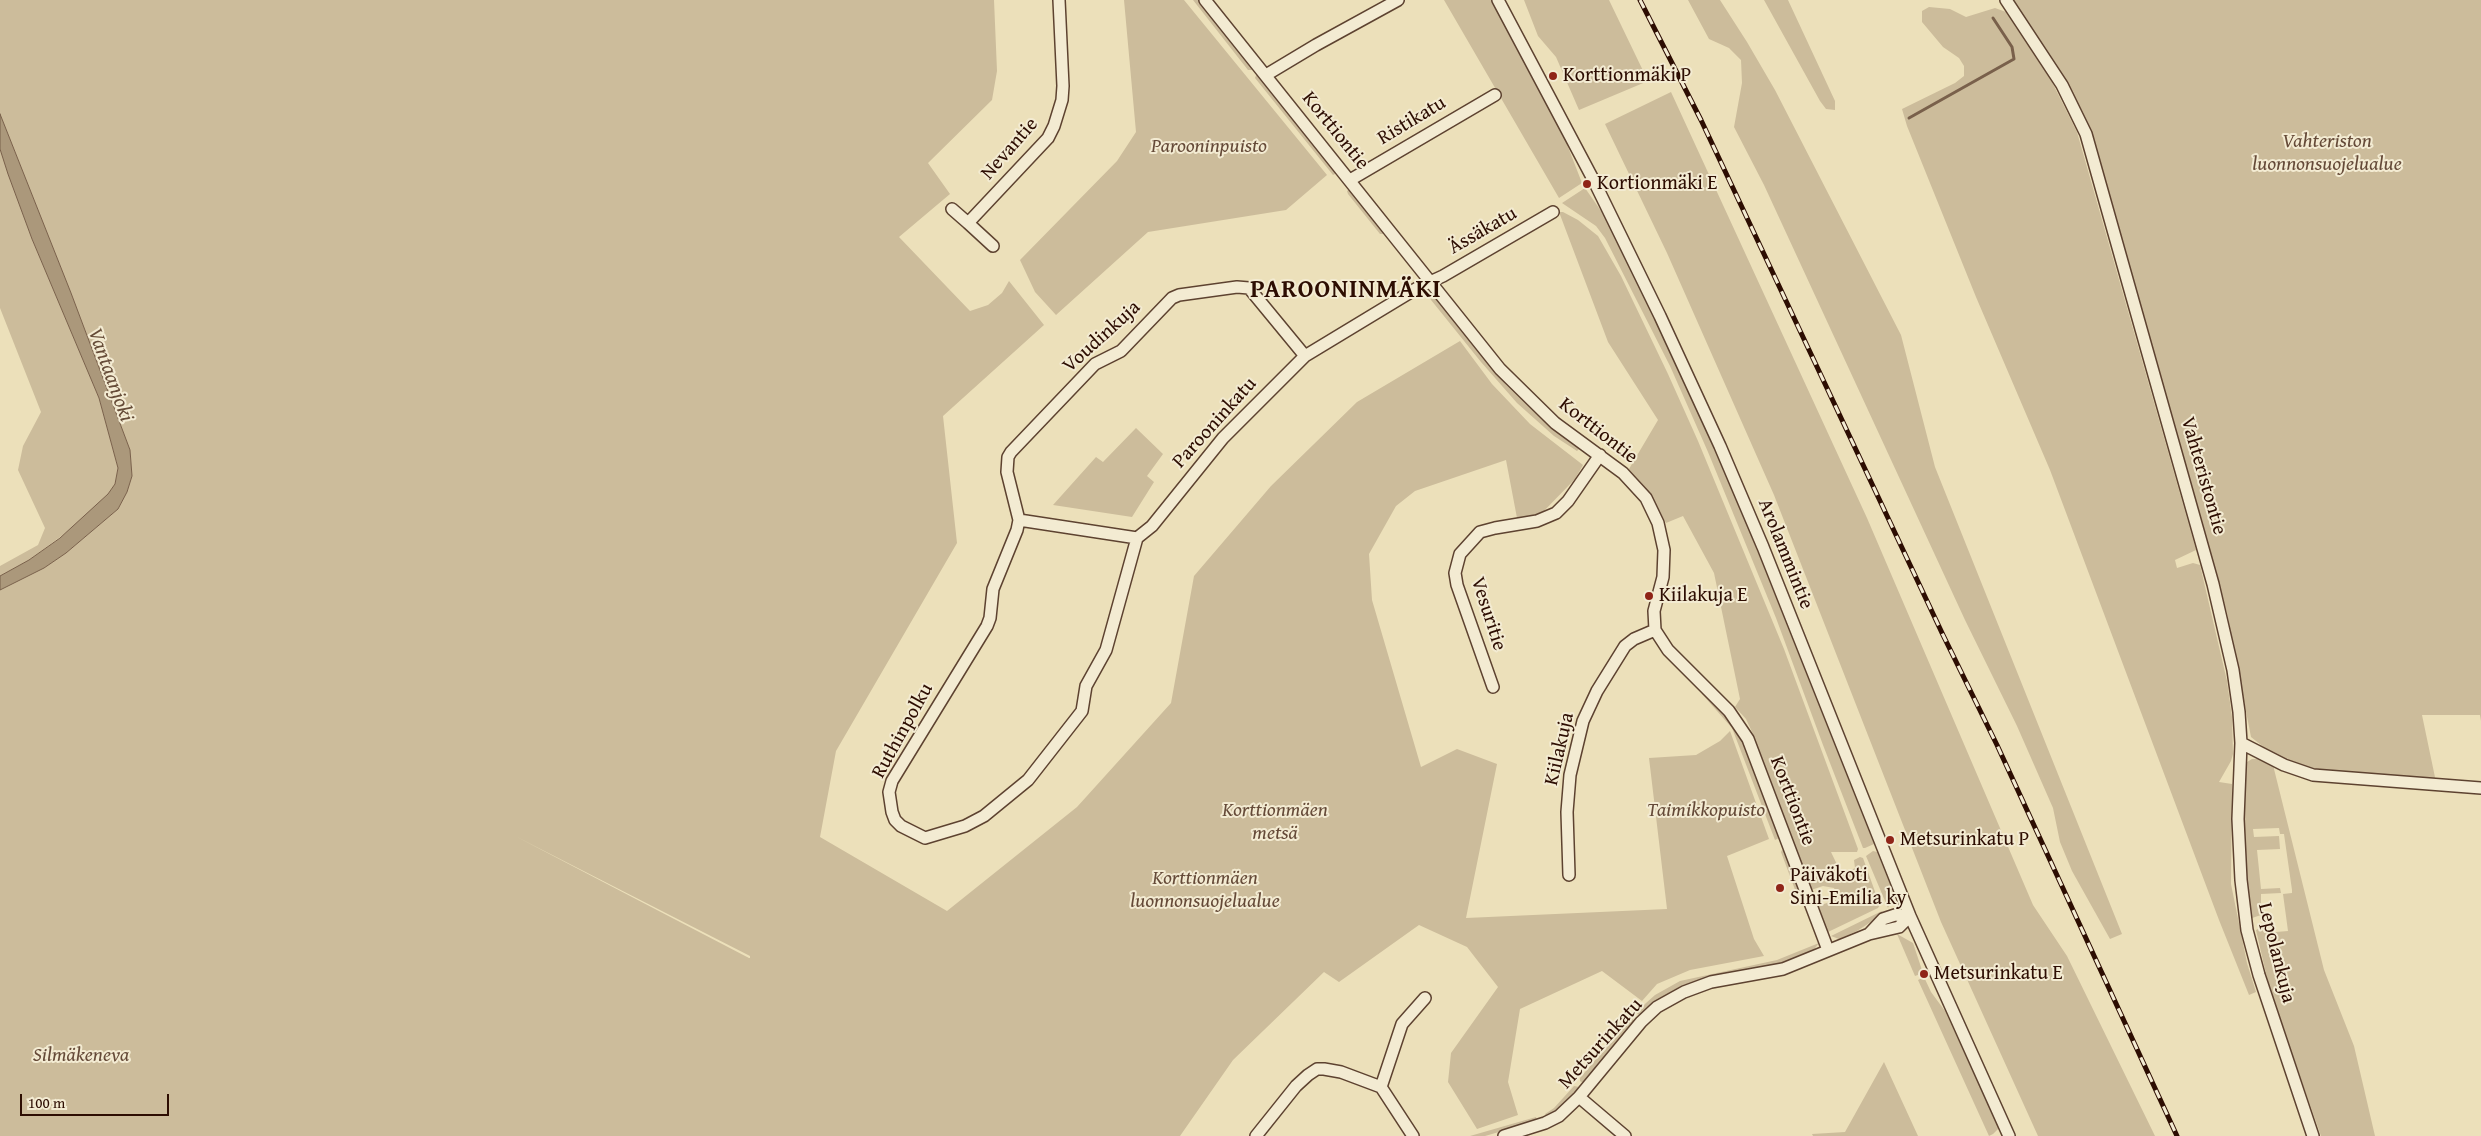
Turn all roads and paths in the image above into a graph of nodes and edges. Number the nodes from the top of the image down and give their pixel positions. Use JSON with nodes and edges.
{"nodes":[{"id":1,"x":1059,"y":0,"type":"edge"},
{"id":2,"x":1206,"y":0,"type":"edge"},
{"id":3,"x":1398,"y":0,"type":"edge"},
{"id":4,"x":1498,"y":0,"type":"edge"},
{"id":5,"x":2006,"y":0,"type":"edge"},
{"id":6,"x":1266,"y":75,"type":"junction"},
{"id":7,"x":1495,"y":95,"type":"dead end"},
{"id":8,"x":1350,"y":180,"type":"junction"},
{"id":9,"x":952,"y":208,"type":"dead end"},
{"id":10,"x":1553,"y":212,"type":"dead end"},
{"id":11,"x":968,"y":223,"type":"junction"},
{"id":12,"x":993,"y":246,"type":"dead end"},
{"id":13,"x":1432,"y":282,"type":"junction"},
{"id":14,"x":1305,"y":356,"type":"junction"},
{"id":15,"x":1600,"y":455,"type":"junction"},
{"id":16,"x":1019,"y":520,"type":"junction"},
{"id":17,"x":1137,"y":538,"type":"junction"},
{"id":18,"x":1655,"y":630,"type":"junction"},
{"id":19,"x":1493,"y":687,"type":"dead end"},
{"id":20,"x":2240,"y":743,"type":"junction"},
{"id":21,"x":2481,"y":788,"type":"edge"},
{"id":22,"x":1569,"y":875,"type":"dead end"},
{"id":23,"x":1910,"y":916,"type":"junction"},
{"id":24,"x":1828,"y":950,"type":"junction"},
{"id":25,"x":1425,"y":998,"type":"dead end"},
{"id":26,"x":1381,"y":1087,"type":"junction"},
{"id":27,"x":1579,"y":1097,"type":"junction"},
{"id":28,"x":1256,"y":1136,"type":"edge"},
{"id":29,"x":1413,"y":1136,"type":"edge"},
{"id":30,"x":1504,"y":1136,"type":"edge"},
{"id":31,"x":1625,"y":1136,"type":"edge"},
{"id":32,"x":2008,"y":1136,"type":"edge"},
{"id":33,"x":2313,"y":1136,"type":"edge"}],
"edges":[{"from":1,"to":11,"type":"street","name":"Nevantie"},
{"from":2,"to":6,"type":"street","name":"Korttiontie"},
{"from":3,"to":6,"type":"street"},
{"from":4,"to":23,"type":"street","name":"Arolammintie"},
{"from":5,"to":20,"type":"street","name":"Vahteristontie"},
{"from":6,"to":8,"type":"street","name":"Korttiontie"},
{"from":7,"to":8,"type":"street","name":"Ristikatu"},
{"from":8,"to":13,"type":"street","name":"Korttiontie"},
{"from":9,"to":11,"type":"street"},
{"from":10,"to":13,"type":"street","name":"Ässäkatu"},
{"from":11,"to":12,"type":"street"},
{"from":13,"to":14,"type":"street","name":"Parooninkatu"},
{"from":13,"to":15,"type":"street","name":"Korttiontie"},
{"from":14,"to":16,"type":"street","name":"Voudinkuja"},
{"from":14,"to":17,"type":"street","name":"Parooninkatu"},
{"from":15,"to":18,"type":"street","name":"Korttiontie"},
{"from":15,"to":19,"type":"street","name":"Vesuritie"},
{"from":16,"to":17,"type":"street"},
{"from":16,"to":17,"type":"street","name":"Ruthinpolku"},
{"from":18,"to":22,"type":"street","name":"Kiilakuja"},
{"from":18,"to":24,"type":"street","name":"Korttiontie"},
{"from":20,"to":21,"type":"street"},
{"from":20,"to":33,"type":"street","name":"Lepolankuja"},
{"from":23,"to":24,"type":"street","name":"Metsurinkatu"},
{"from":23,"to":32,"type":"street","name":"Arolammintie"},
{"from":24,"to":27,"type":"street","name":"Metsurinkatu"},
{"from":25,"to":26,"type":"street"},
{"from":26,"to":28,"type":"street"},
{"from":26,"to":29,"type":"street"},
{"from":27,"to":30,"type":"street","name":"Metsurinkatu"},
{"from":27,"to":31,"type":"street"}]}
